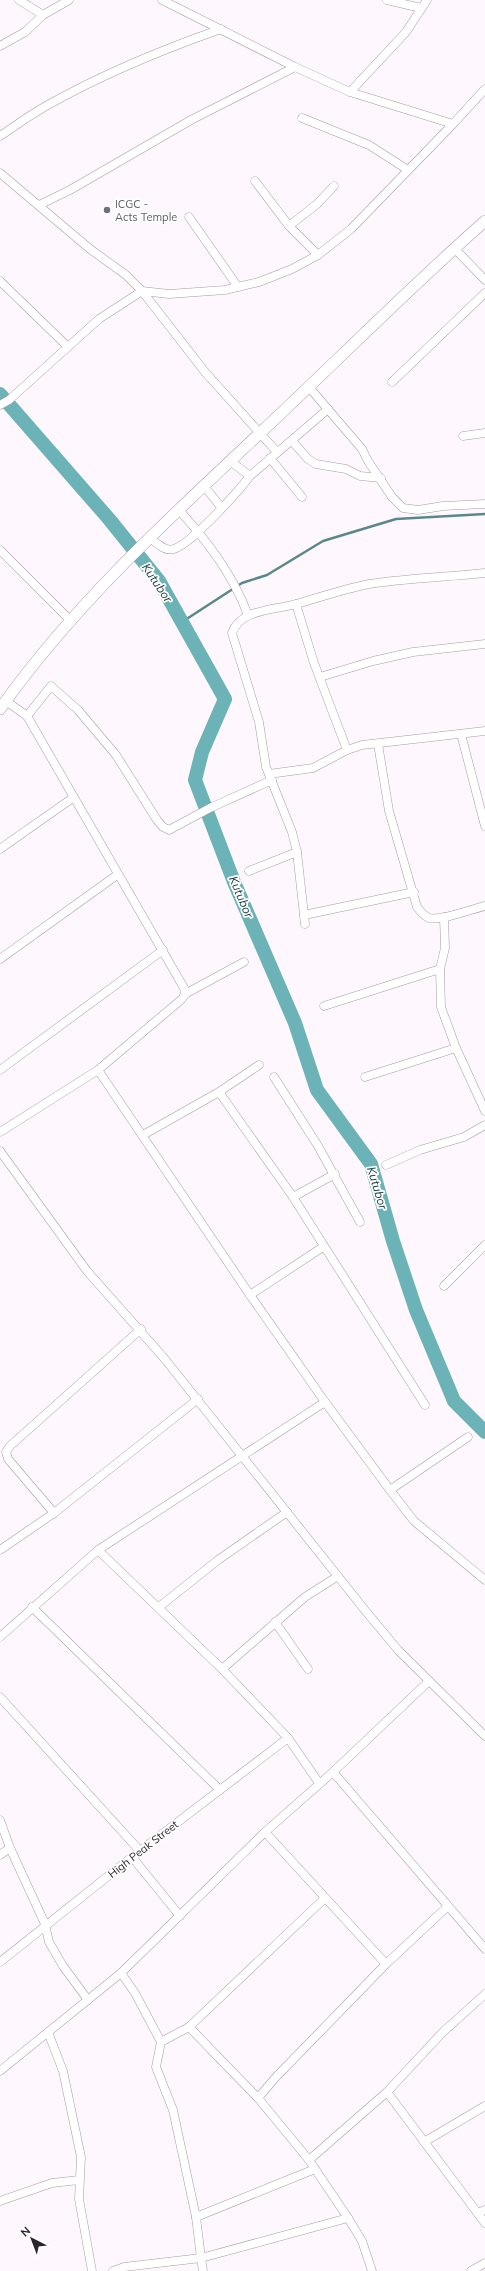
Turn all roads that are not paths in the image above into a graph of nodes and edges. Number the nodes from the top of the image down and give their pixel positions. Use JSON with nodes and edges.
{"nodes":[{"id":1,"x":19,"y":0,"type":"edge"},
{"id":2,"x":69,"y":0,"type":"edge"},
{"id":3,"x":162,"y":0,"type":"edge"},
{"id":4,"x":387,"y":0,"type":"edge"},
{"id":5,"x":427,"y":0,"type":"edge"},
{"id":6,"x":421,"y":8,"type":"junction"},
{"id":7,"x":43,"y":16,"type":"junction"},
{"id":8,"x":221,"y":29,"type":"junction"},
{"id":9,"x":0,"y":46,"type":"edge"},
{"id":10,"x":295,"y":67,"type":"junction"},
{"id":11,"x":485,"y":89,"type":"edge"},
{"id":12,"x":350,"y":92,"type":"junction"},
{"id":13,"x":302,"y":118,"type":"dead end"},
{"id":14,"x":454,"y":124,"type":"junction"},
{"id":15,"x":0,"y":136,"type":"edge"},
{"id":16,"x":408,"y":170,"type":"junction"},
{"id":17,"x":0,"y":173,"type":"edge"},
{"id":18,"x":254,"y":181,"type":"dead end"},
{"id":19,"x":334,"y":186,"type":"dead end"},
{"id":20,"x":38,"y":205,"type":"junction"},
{"id":21,"x":189,"y":217,"type":"dead end"},
{"id":22,"x":485,"y":221,"type":"edge"},
{"id":23,"x":289,"y":226,"type":"junction"},
{"id":24,"x":455,"y":249,"type":"junction"},
{"id":25,"x":318,"y":255,"type":"junction"},
{"id":26,"x":485,"y":280,"type":"edge"},
{"id":27,"x":0,"y":281,"type":"edge"},
{"id":28,"x":238,"y":287,"type":"junction"},
{"id":29,"x":142,"y":291,"type":"junction"},
{"id":30,"x":485,"y":293,"type":"edge"},
{"id":31,"x":67,"y":346,"type":"junction"},
{"id":32,"x":392,"y":382,"type":"dead end"},
{"id":33,"x":308,"y":386,"type":"junction"},
{"id":34,"x":4,"y":403,"type":"edge"},
{"id":35,"x":328,"y":409,"type":"junction"},
{"id":36,"x":485,"y":433,"type":"edge"},
{"id":37,"x":259,"y":434,"type":"junction"},
{"id":38,"x":463,"y":436,"type":"dead end"},
{"id":39,"x":292,"y":441,"type":"junction"},
{"id":40,"x":277,"y":452,"type":"junction"},
{"id":41,"x":270,"y":458,"type":"junction"},
{"id":42,"x":230,"y":461,"type":"junction"},
{"id":43,"x":250,"y":476,"type":"junction"},
{"id":44,"x":381,"y":478,"type":"junction"},
{"id":45,"x":204,"y":486,"type":"junction"},
{"id":46,"x":302,"y":497,"type":"dead end"},
{"id":47,"x":485,"y":504,"type":"edge"},
{"id":48,"x":221,"y":507,"type":"junction"},
{"id":49,"x":179,"y":510,"type":"junction"},
{"id":50,"x":199,"y":531,"type":"junction"},
{"id":51,"x":150,"y":538,"type":"junction"},
{"id":52,"x":0,"y":550,"type":"edge"},
{"id":53,"x":485,"y":574,"type":"edge"},
{"id":54,"x":296,"y":604,"type":"junction"},
{"id":55,"x":248,"y":616,"type":"junction"},
{"id":56,"x":70,"y":620,"type":"junction"},
{"id":57,"x":485,"y":644,"type":"edge"},
{"id":58,"x":320,"y":677,"type":"junction"},
{"id":59,"x":3,"y":705,"type":"edge"},
{"id":60,"x":27,"y":716,"type":"junction"},
{"id":61,"x":485,"y":731,"type":"edge"},
{"id":62,"x":461,"y":734,"type":"junction"},
{"id":63,"x":378,"y":744,"type":"junction"},
{"id":64,"x":347,"y":750,"type":"junction"},
{"id":65,"x":271,"y":777,"type":"junction"},
{"id":66,"x":74,"y":797,"type":"junction"},
{"id":67,"x":485,"y":826,"type":"edge"},
{"id":68,"x":0,"y":849,"type":"edge"},
{"id":69,"x":297,"y":852,"type":"junction"},
{"id":70,"x":249,"y":871,"type":"dead end"},
{"id":71,"x":117,"y":874,"type":"junction"},
{"id":72,"x":414,"y":892,"type":"junction"},
{"id":73,"x":485,"y":906,"type":"edge"},
{"id":74,"x":304,"y":915,"type":"junction"},
{"id":75,"x":444,"y":917,"type":"junction"},
{"id":76,"x":304,"y":924,"type":"dead end"},
{"id":77,"x":163,"y":950,"type":"junction"},
{"id":78,"x":0,"y":959,"type":"edge"},
{"id":79,"x":244,"y":962,"type":"dead end"},
{"id":80,"x":440,"y":969,"type":"junction"},
{"id":81,"x":185,"y":994,"type":"junction"},
{"id":82,"x":324,"y":1006,"type":"dead end"},
{"id":83,"x":456,"y":1048,"type":"junction"},
{"id":84,"x":259,"y":1065,"type":"dead end"},
{"id":85,"x":0,"y":1070,"type":"edge"},
{"id":86,"x":98,"y":1070,"type":"junction"},
{"id":87,"x":274,"y":1077,"type":"dead end"},
{"id":88,"x":365,"y":1077,"type":"dead end"},
{"id":89,"x":219,"y":1092,"type":"junction"},
{"id":90,"x":485,"y":1111,"type":"edge"},
{"id":91,"x":485,"y":1125,"type":"edge"},
{"id":92,"x":0,"y":1132,"type":"edge"},
{"id":93,"x":143,"y":1135,"type":"junction"},
{"id":94,"x":0,"y":1151,"type":"edge"},
{"id":95,"x":386,"y":1165,"type":"dead end"},
{"id":96,"x":334,"y":1174,"type":"junction"},
{"id":97,"x":293,"y":1196,"type":"junction"},
{"id":98,"x":360,"y":1222,"type":"dead end"},
{"id":99,"x":485,"y":1245,"type":"edge"},
{"id":100,"x":323,"y":1247,"type":"junction"},
{"id":101,"x":444,"y":1286,"type":"dead end"},
{"id":102,"x":250,"y":1295,"type":"junction"},
{"id":103,"x":141,"y":1329,"type":"junction"},
{"id":104,"x":198,"y":1399,"type":"junction"},
{"id":105,"x":325,"y":1402,"type":"junction"},
{"id":106,"x":425,"y":1405,"type":"dead end"},
{"id":107,"x":468,"y":1437,"type":"dead end"},
{"id":108,"x":243,"y":1457,"type":"junction"},
{"id":109,"x":390,"y":1490,"type":"junction"},
{"id":110,"x":287,"y":1512,"type":"junction"},
{"id":111,"x":54,"y":1513,"type":"junction"},
{"id":112,"x":0,"y":1550,"type":"edge"},
{"id":113,"x":98,"y":1550,"type":"junction"},
{"id":114,"x":338,"y":1576,"type":"junction"},
{"id":115,"x":484,"y":1577,"type":"edge"},
{"id":116,"x":32,"y":1607,"type":"junction"},
{"id":117,"x":159,"y":1607,"type":"junction"},
{"id":118,"x":275,"y":1622,"type":"junction"},
{"id":119,"x":0,"y":1637,"type":"edge"},
{"id":120,"x":222,"y":1668,"type":"junction"},
{"id":121,"x":308,"y":1669,"type":"dead end"},
{"id":122,"x":429,"y":1681,"type":"junction"},
{"id":123,"x":0,"y":1697,"type":"edge"},
{"id":124,"x":485,"y":1736,"type":"edge"},
{"id":125,"x":288,"y":1738,"type":"junction"},
{"id":126,"x":333,"y":1772,"type":"junction"},
{"id":127,"x":319,"y":1783,"type":"junction"},
{"id":128,"x":220,"y":1790,"type":"junction"},
{"id":129,"x":0,"y":1820,"type":"edge"},
{"id":130,"x":265,"y":1832,"type":"junction"},
{"id":131,"x":10,"y":1848,"type":"junction"},
{"id":132,"x":140,"y":1851,"type":"junction"},
{"id":133,"x":0,"y":1855,"type":"edge"},
{"id":134,"x":132,"y":1857,"type":"junction"},
{"id":135,"x":325,"y":1898,"type":"junction"},
{"id":136,"x":448,"y":1906,"type":"junction"},
{"id":137,"x":180,"y":1916,"type":"junction"},
{"id":138,"x":46,"y":1924,"type":"junction"},
{"id":139,"x":485,"y":1949,"type":"edge"},
{"id":140,"x":0,"y":1962,"type":"edge"},
{"id":141,"x":386,"y":1964,"type":"junction"},
{"id":142,"x":122,"y":1973,"type":"junction"},
{"id":143,"x":485,"y":1994,"type":"edge"},
{"id":144,"x":88,"y":2000,"type":"junction"},
{"id":145,"x":189,"y":2027,"type":"junction"},
{"id":146,"x":48,"y":2032,"type":"junction"},
{"id":147,"x":161,"y":2042,"type":"junction"},
{"id":148,"x":0,"y":2071,"type":"edge"},
{"id":149,"x":387,"y":2092,"type":"junction"},
{"id":150,"x":258,"y":2098,"type":"junction"},
{"id":151,"x":485,"y":2106,"type":"edge"},
{"id":152,"x":424,"y":2142,"type":"junction"},
{"id":153,"x":309,"y":2160,"type":"junction"},
{"id":154,"x":315,"y":2169,"type":"junction"},
{"id":155,"x":79,"y":2180,"type":"junction"},
{"id":156,"x":0,"y":2201,"type":"edge"},
{"id":157,"x":481,"y":2211,"type":"edge"},
{"id":158,"x":196,"y":2217,"type":"junction"},
{"id":159,"x":348,"y":2218,"type":"junction"},
{"id":160,"x":485,"y":2223,"type":"edge"},
{"id":161,"x":201,"y":2258,"type":"junction"},
{"id":162,"x":485,"y":2263,"type":"edge"},
{"id":163,"x":92,"y":2271,"type":"edge"},
{"id":164,"x":113,"y":2271,"type":"edge"},
{"id":165,"x":204,"y":2271,"type":"edge"},
{"id":166,"x":372,"y":2271,"type":"edge"},
{"id":167,"x":471,"y":2271,"type":"edge"}],
"edges":[{"from":1,"to":7,"type":"street"},
{"from":2,"to":7,"type":"street"},
{"from":3,"to":8,"type":"street"},
{"from":4,"to":6,"type":"street"},
{"from":5,"to":6,"type":"street"},
{"from":6,"to":12,"type":"street"},
{"from":7,"to":9,"type":"street"},
{"from":8,"to":10,"type":"street"},
{"from":8,"to":15,"type":"street"},
{"from":10,"to":12,"type":"street"},
{"from":10,"to":20,"type":"street"},
{"from":11,"to":14,"type":"street"},
{"from":12,"to":14,"type":"street"},
{"from":13,"to":16,"type":"street"},
{"from":14,"to":16,"type":"street"},
{"from":16,"to":25,"type":"street"},
{"from":17,"to":20,"type":"street"},
{"from":18,"to":23,"type":"street"},
{"from":19,"to":23,"type":"street"},
{"from":20,"to":29,"type":"street"},
{"from":21,"to":28,"type":"street"},
{"from":22,"to":24,"type":"main road"},
{"from":23,"to":25,"type":"street"},
{"from":24,"to":26,"type":"street"},
{"from":24,"to":33,"type":"main road"},
{"from":25,"to":28,"type":"street"},
{"from":27,"to":31,"type":"street"},
{"from":28,"to":29,"type":"street"},
{"from":29,"to":31,"type":"street"},
{"from":29,"to":37,"type":"street"},
{"from":30,"to":32,"type":"street"},
{"from":31,"to":34,"type":"street"},
{"from":33,"to":35,"type":"street"},
{"from":33,"to":37,"type":"main road"},
{"from":35,"to":39,"type":"street"},
{"from":35,"to":44,"type":"street"},
{"from":36,"to":38,"type":"street"},
{"from":37,"to":40,"type":"street"},
{"from":37,"to":42,"type":"main road"},
{"from":39,"to":40,"type":"street"},
{"from":39,"to":44,"type":"street"},
{"from":40,"to":41,"type":"street"},
{"from":41,"to":43,"type":"street"},
{"from":41,"to":46,"type":"street"},
{"from":42,"to":43,"type":"street"},
{"from":42,"to":45,"type":"main road"},
{"from":43,"to":48,"type":"street"},
{"from":44,"to":47,"type":"street"},
{"from":45,"to":48,"type":"street"},
{"from":45,"to":49,"type":"main road"},
{"from":48,"to":50,"type":"street"},
{"from":49,"to":50,"type":"street"},
{"from":49,"to":51,"type":"main road"},
{"from":50,"to":51,"type":"street"},
{"from":50,"to":55,"type":"street"},
{"from":51,"to":56,"type":"main road"},
{"from":52,"to":56,"type":"street"},
{"from":53,"to":54,"type":"street"},
{"from":54,"to":55,"type":"street"},
{"from":54,"to":58,"type":"street"},
{"from":55,"to":65,"type":"street"},
{"from":56,"to":59,"type":"main road"},
{"from":57,"to":58,"type":"street"},
{"from":58,"to":64,"type":"street"},
{"from":59,"to":60,"type":"street"},
{"from":60,"to":65,"type":"street"},
{"from":60,"to":66,"type":"street"},
{"from":61,"to":62,"type":"street"},
{"from":62,"to":63,"type":"street"},
{"from":62,"to":67,"type":"street"},
{"from":63,"to":64,"type":"street"},
{"from":63,"to":72,"type":"street"},
{"from":64,"to":65,"type":"street"},
{"from":65,"to":69,"type":"street"},
{"from":66,"to":68,"type":"street"},
{"from":66,"to":71,"type":"street"},
{"from":69,"to":70,"type":"street"},
{"from":69,"to":74,"type":"street"},
{"from":71,"to":77,"type":"street"},
{"from":71,"to":78,"type":"street"},
{"from":72,"to":74,"type":"street"},
{"from":72,"to":75,"type":"street"},
{"from":73,"to":75,"type":"street"},
{"from":74,"to":76,"type":"street"},
{"from":75,"to":80,"type":"street"},
{"from":77,"to":81,"type":"street"},
{"from":77,"to":85,"type":"street"},
{"from":79,"to":81,"type":"street"},
{"from":80,"to":82,"type":"street"},
{"from":80,"to":83,"type":"street"},
{"from":81,"to":86,"type":"street"},
{"from":83,"to":88,"type":"street"},
{"from":83,"to":90,"type":"street"},
{"from":84,"to":89,"type":"street"},
{"from":86,"to":92,"type":"street"},
{"from":86,"to":93,"type":"street"},
{"from":87,"to":96,"type":"street"},
{"from":89,"to":93,"type":"street"},
{"from":89,"to":97,"type":"street"},
{"from":91,"to":95,"type":"street"},
{"from":93,"to":102,"type":"street"},
{"from":94,"to":103,"type":"street"},
{"from":96,"to":97,"type":"street"},
{"from":96,"to":98,"type":"street"},
{"from":97,"to":100,"type":"street"},
{"from":99,"to":101,"type":"street"},
{"from":100,"to":102,"type":"street"},
{"from":100,"to":106,"type":"street"},
{"from":102,"to":105,"type":"street"},
{"from":103,"to":104,"type":"street"},
{"from":103,"to":111,"type":"street"},
{"from":104,"to":108,"type":"street"},
{"from":104,"to":111,"type":"street"},
{"from":105,"to":108,"type":"street"},
{"from":105,"to":109,"type":"street"},
{"from":107,"to":109,"type":"street"},
{"from":108,"to":110,"type":"street"},
{"from":108,"to":113,"type":"street"},
{"from":109,"to":115,"type":"street"},
{"from":110,"to":114,"type":"street"},
{"from":110,"to":117,"type":"street"},
{"from":111,"to":112,"type":"street"},
{"from":113,"to":116,"type":"street"},
{"from":113,"to":117,"type":"street"},
{"from":114,"to":118,"type":"street"},
{"from":114,"to":122,"type":"street"},
{"from":116,"to":119,"type":"street"},
{"from":116,"to":128,"type":"street"},
{"from":117,"to":120,"type":"street"},
{"from":118,"to":120,"type":"street"},
{"from":118,"to":121,"type":"street"},
{"from":120,"to":125,"type":"street"},
{"from":122,"to":124,"type":"street"},
{"from":122,"to":126,"type":"street"},
{"from":123,"to":132,"type":"street"},
{"from":125,"to":127,"type":"street"},
{"from":125,"to":128,"type":"street","name":"High Peak Street"},
{"from":126,"to":127,"type":"street"},
{"from":126,"to":136,"type":"street"},
{"from":127,"to":130,"type":"street"},
{"from":128,"to":132,"type":"street","name":"High Peak Street"},
{"from":129,"to":131,"type":"street"},
{"from":130,"to":135,"type":"street"},
{"from":130,"to":137,"type":"street"},
{"from":131,"to":133,"type":"street"},
{"from":131,"to":138,"type":"street"},
{"from":132,"to":134,"type":"street","name":"High Peak Street"},
{"from":134,"to":137,"type":"street"},
{"from":134,"to":138,"type":"street","name":"High Peak Street"},
{"from":135,"to":141,"type":"street"},
{"from":135,"to":145,"type":"street"},
{"from":136,"to":139,"type":"street"},
{"from":136,"to":141,"type":"street"},
{"from":137,"to":142,"type":"street"},
{"from":138,"to":140,"type":"street","name":"High Peak Street"},
{"from":138,"to":144,"type":"street"},
{"from":141,"to":150,"type":"street"},
{"from":142,"to":144,"type":"street"},
{"from":142,"to":147,"type":"street"},
{"from":143,"to":149,"type":"street"},
{"from":144,"to":146,"type":"street"},
{"from":145,"to":147,"type":"street"},
{"from":145,"to":150,"type":"street"},
{"from":146,"to":148,"type":"street"},
{"from":146,"to":155,"type":"street"},
{"from":147,"to":158,"type":"street"},
{"from":149,"to":152,"type":"street"},
{"from":149,"to":153,"type":"street"},
{"from":150,"to":153,"type":"street"},
{"from":151,"to":152,"type":"street"},
{"from":152,"to":157,"type":"street"},
{"from":153,"to":154,"type":"street"},
{"from":154,"to":158,"type":"street"},
{"from":154,"to":159,"type":"street"},
{"from":155,"to":156,"type":"street"},
{"from":155,"to":163,"type":"street"},
{"from":157,"to":160,"type":"street"},
{"from":158,"to":161,"type":"street"},
{"from":159,"to":161,"type":"street"},
{"from":159,"to":166,"type":"street"},
{"from":161,"to":164,"type":"street"},
{"from":161,"to":165,"type":"street"},
{"from":162,"to":167,"type":"street"}]}
